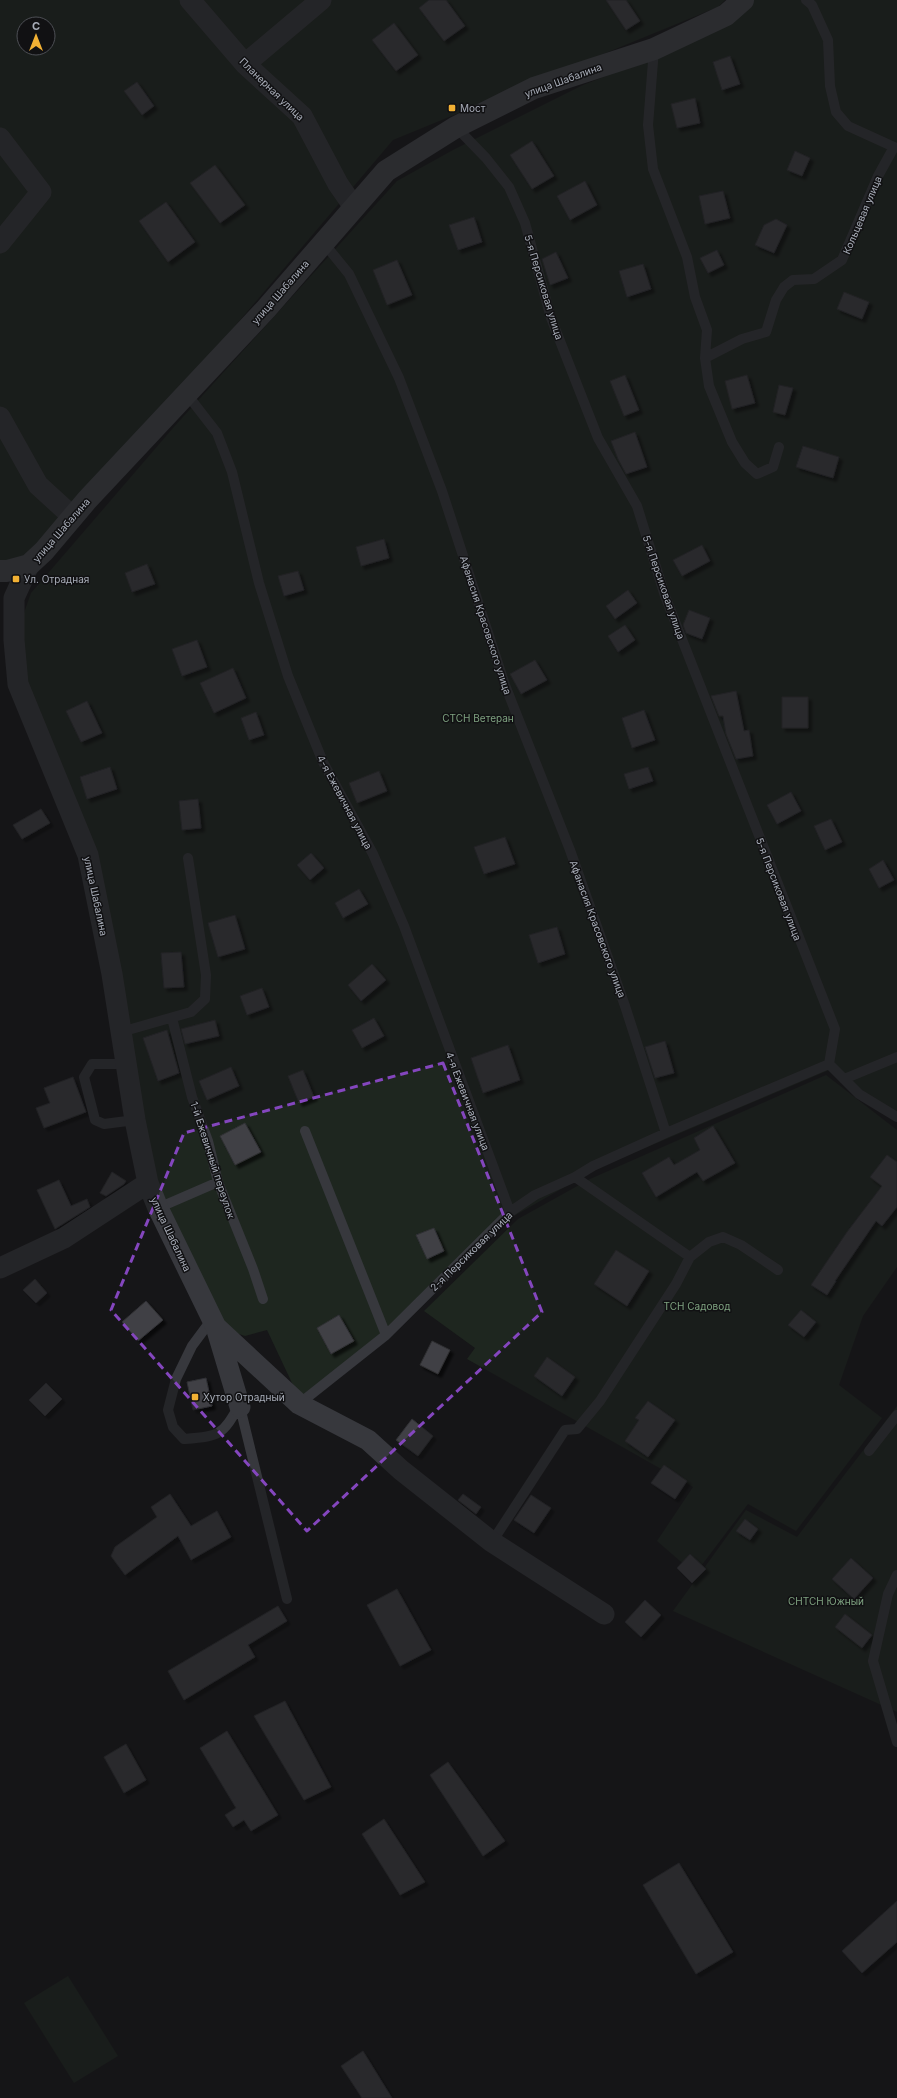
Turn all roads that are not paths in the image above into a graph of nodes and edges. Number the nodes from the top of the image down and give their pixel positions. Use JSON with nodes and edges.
{"nodes":[{"id":1,"x":190,"y":0,"type":"edge"},
{"id":2,"x":321,"y":0,"type":"edge"},
{"id":3,"x":743,"y":0,"type":"edge"},
{"id":4,"x":806,"y":0,"type":"edge"},
{"id":5,"x":654,"y":49,"type":"junction"},
{"id":6,"x":245,"y":64,"type":"junction"},
{"id":7,"x":456,"y":127,"type":"junction"},
{"id":8,"x":0,"y":138,"type":"edge"},
{"id":9,"x":895,"y":144,"type":"edge"},
{"id":10,"x":354,"y":207,"type":"junction"},
{"id":11,"x":323,"y":242,"type":"junction"},
{"id":12,"x":0,"y":243,"type":"edge"},
{"id":13,"x":705,"y":358,"type":"junction"},
{"id":14,"x":186,"y":393,"type":"junction"},
{"id":15,"x":0,"y":417,"type":"edge"},
{"id":16,"x":780,"y":447,"type":"dead end"},
{"id":17,"x":73,"y":517,"type":"junction"},
{"id":18,"x":37,"y":558,"type":"junction"},
{"id":19,"x":0,"y":571,"type":"edge"},
{"id":20,"x":0,"y":614,"type":"edge"},
{"id":21,"x":7,"y":648,"type":"edge"},
{"id":22,"x":188,"y":858,"type":"dead end"},
{"id":23,"x":172,"y":1018,"type":"junction"},
{"id":24,"x":121,"y":1032,"type":"junction"},
{"id":25,"x":897,"y":1057,"type":"edge"},
{"id":26,"x":125,"y":1064,"type":"junction"},
{"id":27,"x":828,"y":1064,"type":"junction"},
{"id":28,"x":844,"y":1079,"type":"junction"},
{"id":29,"x":897,"y":1117,"type":"edge"},
{"id":30,"x":135,"y":1120,"type":"junction"},
{"id":31,"x":305,"y":1131,"type":"dead end"},
{"id":32,"x":666,"y":1133,"type":"junction"},
{"id":33,"x":576,"y":1176,"type":"junction"},
{"id":34,"x":218,"y":1182,"type":"junction"},
{"id":35,"x":148,"y":1183,"type":"junction"},
{"id":36,"x":158,"y":1208,"type":"junction"},
{"id":37,"x":510,"y":1212,"type":"junction"},
{"id":38,"x":690,"y":1257,"type":"junction"},
{"id":39,"x":0,"y":1268,"type":"edge"},
{"id":40,"x":778,"y":1270,"type":"dead end"},
{"id":41,"x":263,"y":1298,"type":"dead end"},
{"id":42,"x":214,"y":1323,"type":"junction"},
{"id":43,"x":386,"y":1336,"type":"junction"},
{"id":44,"x":299,"y":1404,"type":"junction"},
{"id":45,"x":240,"y":1405,"type":"junction"},
{"id":46,"x":897,"y":1415,"type":"edge"},
{"id":47,"x":868,"y":1451,"type":"dead end"},
{"id":48,"x":492,"y":1542,"type":"junction"},
{"id":49,"x":897,"y":1575,"type":"edge"},
{"id":50,"x":287,"y":1599,"type":"dead end"},
{"id":51,"x":604,"y":1614,"type":"dead end"},
{"id":52,"x":897,"y":1742,"type":"edge"}],
"edges":[{"from":1,"to":6,"type":"street","name":"Планерная улица"},
{"from":2,"to":6,"type":"street"},
{"from":3,"to":5,"type":"main road","name":"улица Шабалина"},
{"from":4,"to":9,"type":"lane","name":"Кольцевая улица"},
{"from":5,"to":7,"type":"main road","name":"улица Шабалина"},
{"from":5,"to":13,"type":"lane"},
{"from":6,"to":10,"type":"street","name":"Планерная улица"},
{"from":7,"to":10,"type":"main road","name":"улица Шабалина"},
{"from":7,"to":27,"type":"lane","name":"5-я Персиковая улица"},
{"from":8,"to":12,"type":"street"},
{"from":9,"to":13,"type":"lane","name":"Кольцевая улица"},
{"from":10,"to":11,"type":"main road","name":"улица Шабалина"},
{"from":11,"to":14,"type":"main road","name":"улица Шабалина"},
{"from":11,"to":32,"type":"lane","name":"Афанасия Красовского улица"},
{"from":13,"to":16,"type":"lane"},
{"from":14,"to":17,"type":"main road","name":"улица Шабалина"},
{"from":14,"to":37,"type":"lane","name":"4-я Ежевичная улица"},
{"from":15,"to":17,"type":"street"},
{"from":17,"to":18,"type":"main road","name":"улица Шабалина"},
{"from":18,"to":19,"type":"main road"},
{"from":18,"to":21,"type":"street","name":"улица Шабалина"},
{"from":20,"to":21,"type":"street"},
{"from":21,"to":24,"type":"street","name":"улица Шабалина"},
{"from":22,"to":23,"type":"lane"},
{"from":23,"to":24,"type":"lane"},
{"from":23,"to":34,"type":"lane","name":"1-й Ежевичный переулок"},
{"from":24,"to":26,"type":"street","name":"улица Шабалина"},
{"from":25,"to":28,"type":"lane"},
{"from":26,"to":30,"type":"street","name":"улица Шабалина"},
{"from":26,"to":30,"type":"lane"},
{"from":27,"to":28,"type":"lane"},
{"from":27,"to":32,"type":"lane","name":"2-я Персиковая улица"},
{"from":28,"to":29,"type":"lane"},
{"from":30,"to":35,"type":"street","name":"улица Шабалина"},
{"from":31,"to":43,"type":"lane"},
{"from":32,"to":33,"type":"lane","name":"2-я Персиковая улица"},
{"from":33,"to":37,"type":"lane","name":"2-я Персиковая улица"},
{"from":33,"to":38,"type":"lane"},
{"from":34,"to":36,"type":"lane"},
{"from":34,"to":41,"type":"lane","name":"1-й Ежевичный переулок"},
{"from":35,"to":36,"type":"street","name":"улица Шабалина"},
{"from":35,"to":39,"type":"street"},
{"from":36,"to":42,"type":"street","name":"улица Шабалина"},
{"from":37,"to":43,"type":"lane","name":"2-я Персиковая улица"},
{"from":38,"to":40,"type":"lane"},
{"from":38,"to":48,"type":"lane"},
{"from":42,"to":44,"type":"street"},
{"from":42,"to":45,"type":"street","name":"улица Шабалина"},
{"from":42,"to":45,"type":"lane"},
{"from":43,"to":44,"type":"lane","name":"2-я Персиковая улица"},
{"from":44,"to":48,"type":"street"},
{"from":45,"to":50,"type":"lane"},
{"from":46,"to":47,"type":"lane"},
{"from":48,"to":51,"type":"street"},
{"from":49,"to":52,"type":"lane"}]}
